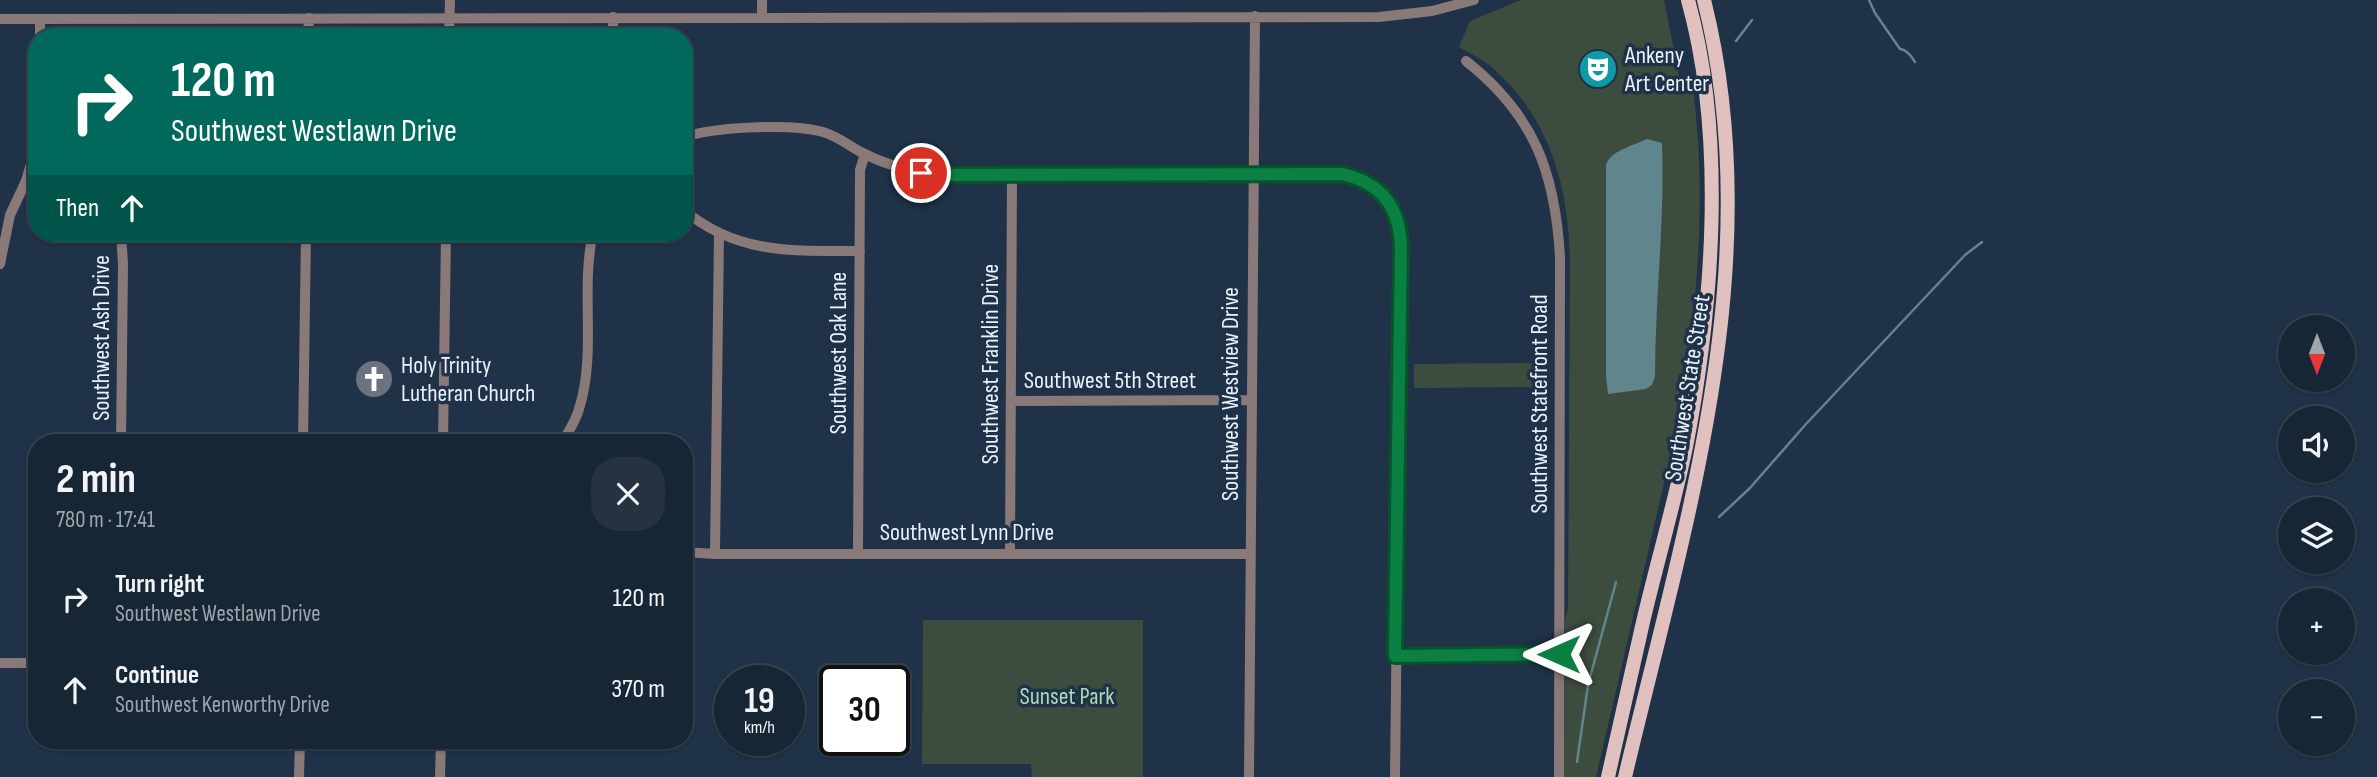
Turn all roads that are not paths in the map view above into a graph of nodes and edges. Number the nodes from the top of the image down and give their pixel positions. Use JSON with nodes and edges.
{"nodes":[{"id":1,"x":450,"y":0,"type":"edge"},
{"id":2,"x":762,"y":0,"type":"edge"},
{"id":3,"x":1474,"y":0,"type":"edge"},
{"id":4,"x":1688,"y":0,"type":"edge"},
{"id":5,"x":1704,"y":0,"type":"edge"},
{"id":6,"x":1255,"y":16,"type":"junction"},
{"id":7,"x":449,"y":17,"type":"junction"},
{"id":8,"x":613,"y":17,"type":"junction"},
{"id":9,"x":309,"y":18,"type":"junction"},
{"id":10,"x":762,"y":18,"type":"junction"},
{"id":11,"x":0,"y":19,"type":"edge"},
{"id":12,"x":40,"y":19,"type":"junction"},
{"id":13,"x":40,"y":28,"type":"edge"},
{"id":14,"x":308,"y":28,"type":"edge"},
{"id":15,"x":449,"y":28,"type":"edge"},
{"id":16,"x":613,"y":28,"type":"edge"},
{"id":17,"x":1466,"y":61,"type":"dead end"},
{"id":18,"x":693,"y":134,"type":"edge"},
{"id":19,"x":864,"y":153,"type":"junction"},
{"id":20,"x":28,"y":174,"type":"edge"},
{"id":21,"x":1012,"y":175,"type":"junction"},
{"id":22,"x":1253,"y":175,"type":"junction"},
{"id":23,"x":693,"y":216,"type":"edge"},
{"id":24,"x":719,"y":233,"type":"junction"},
{"id":25,"x":122,"y":242,"type":"edge"},
{"id":26,"x":306,"y":242,"type":"edge"},
{"id":27,"x":446,"y":242,"type":"edge"},
{"id":28,"x":592,"y":242,"type":"edge"},
{"id":29,"x":860,"y":251,"type":"junction"},
{"id":30,"x":0,"y":264,"type":"edge"},
{"id":31,"x":1251,"y":400,"type":"junction"},
{"id":32,"x":1011,"y":401,"type":"junction"},
{"id":33,"x":121,"y":434,"type":"edge"},
{"id":34,"x":303,"y":434,"type":"edge"},
{"id":35,"x":443,"y":434,"type":"edge"},
{"id":36,"x":567,"y":434,"type":"edge"},
{"id":37,"x":693,"y":552,"type":"edge"},
{"id":38,"x":1010,"y":553,"type":"junction"},
{"id":39,"x":715,"y":554,"type":"junction"},
{"id":40,"x":858,"y":554,"type":"junction"},
{"id":41,"x":1250,"y":554,"type":"junction"},
{"id":42,"x":1559,"y":654,"type":"junction"},
{"id":43,"x":1395,"y":656,"type":"junction"},
{"id":44,"x":0,"y":663,"type":"edge"},
{"id":45,"x":28,"y":663,"type":"edge"},
{"id":46,"x":300,"y":749,"type":"edge"},
{"id":47,"x":441,"y":749,"type":"edge"},
{"id":48,"x":1249,"y":774,"type":"edge"},
{"id":49,"x":299,"y":777,"type":"edge"},
{"id":50,"x":440,"y":777,"type":"edge"},
{"id":51,"x":1395,"y":777,"type":"edge"},
{"id":52,"x":1559,"y":777,"type":"edge"},
{"id":53,"x":1608,"y":777,"type":"edge"},
{"id":54,"x":1625,"y":777,"type":"edge"}],
"edges":[{"from":1,"to":7,"type":"street"},
{"from":2,"to":10,"type":"street"},
{"from":3,"to":6,"type":"street"},
{"from":4,"to":53,"type":"main road","name":"Southwest State Street"},
{"from":5,"to":54,"type":"main road","name":"Southwest State Street"},
{"from":6,"to":10,"type":"street"},
{"from":6,"to":22,"type":"street","name":"Southwest Westview Drive"},
{"from":7,"to":8,"type":"street"},
{"from":7,"to":9,"type":"street"},
{"from":7,"to":15,"type":"street"},
{"from":8,"to":10,"type":"street"},
{"from":8,"to":16,"type":"street"},
{"from":9,"to":12,"type":"street"},
{"from":9,"to":14,"type":"street"},
{"from":11,"to":12,"type":"street"},
{"from":12,"to":13,"type":"street"},
{"from":17,"to":42,"type":"street","name":"Southwest Statefront Road"},
{"from":18,"to":19,"type":"street"},
{"from":19,"to":21,"type":"street"},
{"from":19,"to":29,"type":"street","name":"Southwest Oak Lane"},
{"from":20,"to":30,"type":"street"},
{"from":21,"to":22,"type":"street"},
{"from":21,"to":32,"type":"street","name":"Southwest Franklin Drive"},
{"from":22,"to":31,"type":"street","name":"Southwest Westview Drive"},
{"from":22,"to":43,"type":"street"},
{"from":23,"to":24,"type":"street"},
{"from":24,"to":29,"type":"street"},
{"from":24,"to":39,"type":"street"},
{"from":25,"to":33,"type":"street","name":"Southwest Ash Drive"},
{"from":26,"to":34,"type":"street"},
{"from":27,"to":35,"type":"street"},
{"from":28,"to":36,"type":"street"},
{"from":29,"to":40,"type":"street","name":"Southwest Oak Lane"},
{"from":31,"to":32,"type":"street","name":"Southwest 5th Street"},
{"from":31,"to":41,"type":"street","name":"Southwest Westview Drive"},
{"from":32,"to":38,"type":"street","name":"Southwest Franklin Drive"},
{"from":37,"to":39,"type":"street","name":"Southwest Lynn Drive"},
{"from":38,"to":40,"type":"street","name":"Southwest Lynn Drive"},
{"from":38,"to":41,"type":"street","name":"Southwest Lynn Drive"},
{"from":39,"to":40,"type":"street","name":"Southwest Lynn Drive"},
{"from":41,"to":48,"type":"street","name":"Southwest Westview Drive"},
{"from":42,"to":43,"type":"street"},
{"from":42,"to":52,"type":"street","name":"Southwest Statefront Road"},
{"from":43,"to":51,"type":"street"},
{"from":44,"to":45,"type":"street"},
{"from":46,"to":49,"type":"street"},
{"from":47,"to":50,"type":"street"}]}
